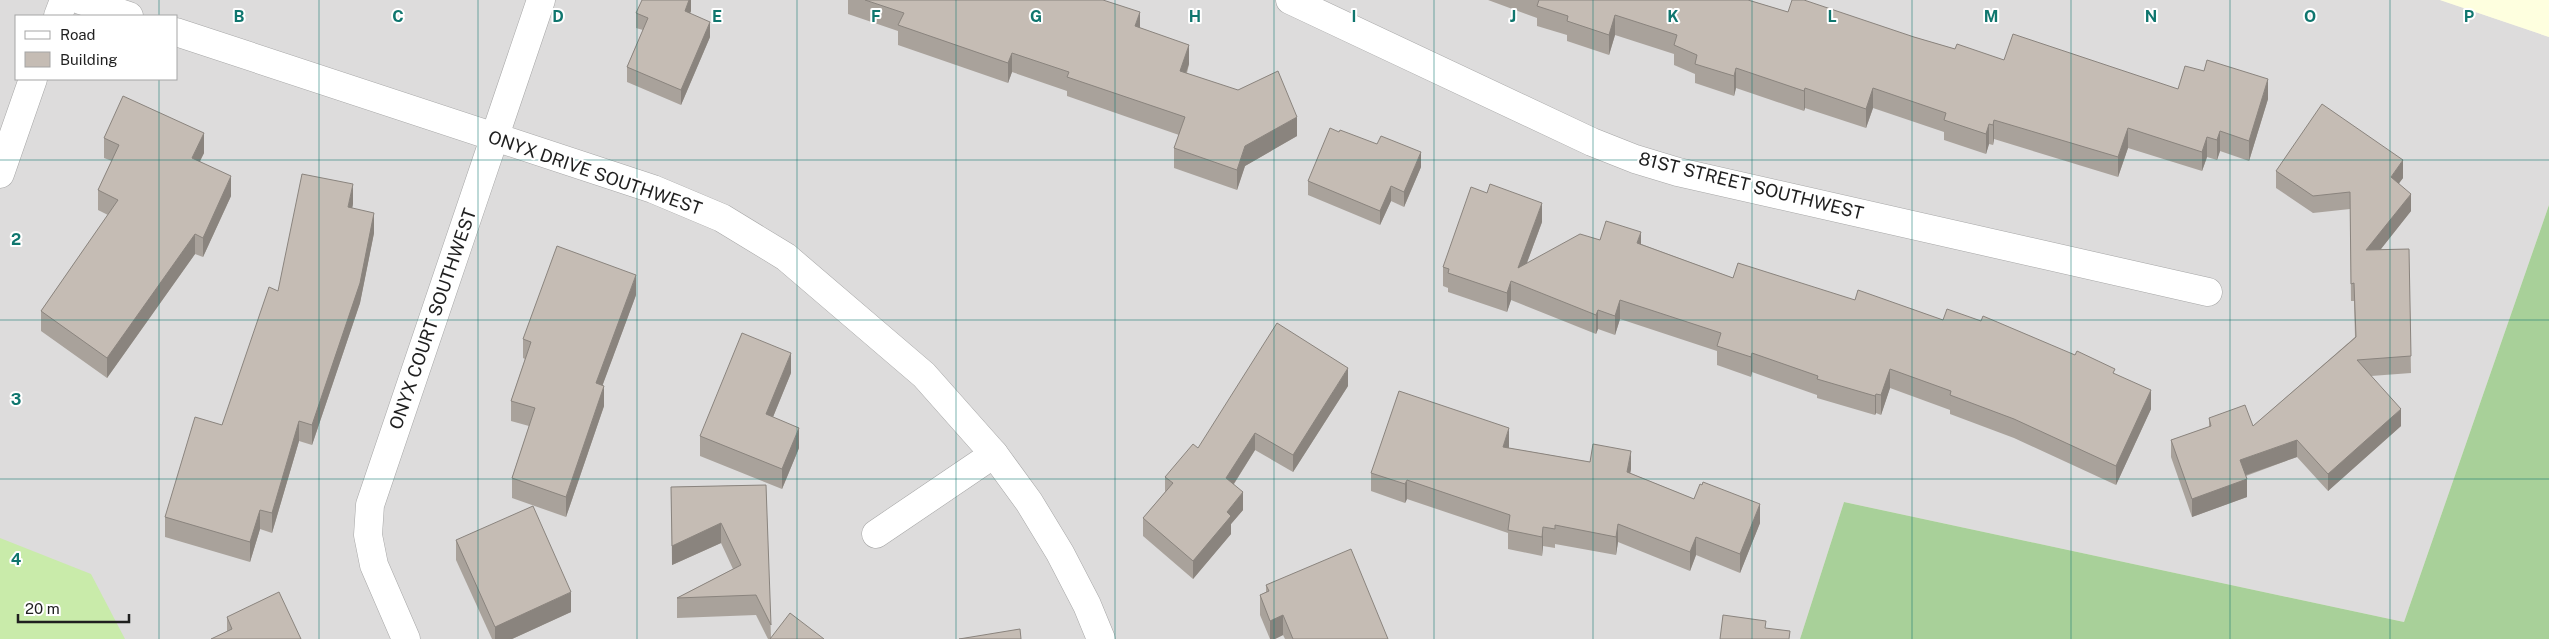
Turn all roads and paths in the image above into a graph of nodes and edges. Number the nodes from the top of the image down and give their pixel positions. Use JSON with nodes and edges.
{"nodes":[{"id":1,"x":64,"y":0,"type":"edge"},
{"id":2,"x":80,"y":0,"type":"edge"},
{"id":3,"x":541,"y":0,"type":"edge"},
{"id":4,"x":1290,"y":0,"type":"edge"},
{"id":5,"x":58,"y":15,"type":"edge"},
{"id":6,"x":126,"y":15,"type":"edge"},
{"id":7,"x":178,"y":33,"type":"edge"},
{"id":8,"x":33,"y":80,"type":"edge"},
{"id":9,"x":494,"y":138,"type":"junction"},
{"id":10,"x":0,"y":174,"type":"edge"},
{"id":11,"x":2208,"y":292,"type":"dead end"},
{"id":12,"x":994,"y":454,"type":"junction"},
{"id":13,"x":876,"y":534,"type":"dead end"},
{"id":14,"x":406,"y":639,"type":"edge"},
{"id":15,"x":1101,"y":639,"type":"edge"}],
"edges":[{"from":1,"to":5,"type":"street"},
{"from":2,"to":6,"type":"street"},
{"from":3,"to":9,"type":"street","name":"ONYX COURT SOUTHWEST"},
{"from":4,"to":11,"type":"street","name":"81ST STREET SOUTHWEST"},
{"from":7,"to":9,"type":"street","name":"ONYX DRIVE SOUTHWEST"},
{"from":8,"to":10,"type":"street"},
{"from":9,"to":12,"type":"street","name":"ONYX DRIVE SOUTHWEST"},
{"from":9,"to":14,"type":"street","name":"ONYX COURT SOUTHWEST"},
{"from":12,"to":13,"type":"street"},
{"from":12,"to":15,"type":"street","name":"ONYX DRIVE SOUTHWEST"}]}
